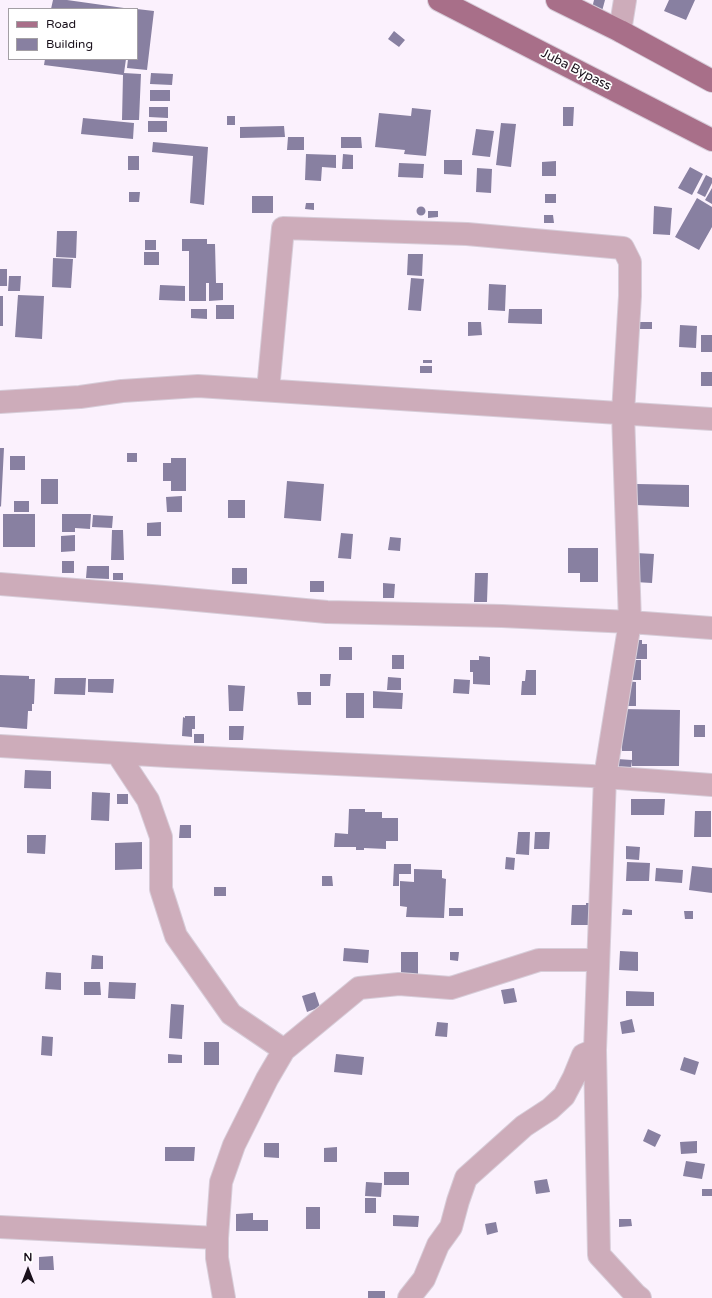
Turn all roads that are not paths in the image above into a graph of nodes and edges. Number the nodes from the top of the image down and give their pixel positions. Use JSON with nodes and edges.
{"nodes":[{"id":1,"x":439,"y":0,"type":"edge"},
{"id":2,"x":556,"y":0,"type":"edge"},
{"id":3,"x":625,"y":0,"type":"edge"},
{"id":4,"x":620,"y":31,"type":"junction"},
{"id":5,"x":712,"y":81,"type":"edge"},
{"id":6,"x":712,"y":140,"type":"edge"},
{"id":7,"x":268,"y":390,"type":"junction"},
{"id":8,"x":0,"y":402,"type":"edge"},
{"id":9,"x":623,"y":413,"type":"junction"},
{"id":10,"x":712,"y":419,"type":"edge"},
{"id":11,"x":0,"y":584,"type":"edge"},
{"id":12,"x":630,"y":622,"type":"junction"},
{"id":13,"x":712,"y":628,"type":"edge"},
{"id":14,"x":0,"y":746,"type":"edge"},
{"id":15,"x":117,"y":753,"type":"junction"},
{"id":16,"x":605,"y":777,"type":"junction"},
{"id":17,"x":712,"y":785,"type":"edge"},
{"id":18,"x":598,"y":960,"type":"junction"},
{"id":19,"x":284,"y":1050,"type":"junction"},
{"id":20,"x":595,"y":1050,"type":"junction"},
{"id":21,"x":0,"y":1227,"type":"edge"},
{"id":22,"x":217,"y":1238,"type":"junction"},
{"id":23,"x":224,"y":1298,"type":"edge"},
{"id":24,"x":409,"y":1298,"type":"edge"},
{"id":25,"x":640,"y":1298,"type":"edge"}],
"edges":[{"from":1,"to":6,"type":"main road","name":"Juba Bypass"},
{"from":2,"to":4,"type":"main road"},
{"from":3,"to":4,"type":"street"},
{"from":4,"to":5,"type":"main road"},
{"from":7,"to":8,"type":"street"},
{"from":7,"to":9,"type":"street"},
{"from":7,"to":9,"type":"street"},
{"from":9,"to":10,"type":"street"},
{"from":9,"to":12,"type":"street"},
{"from":11,"to":12,"type":"street"},
{"from":12,"to":13,"type":"street"},
{"from":12,"to":16,"type":"street"},
{"from":14,"to":15,"type":"street"},
{"from":15,"to":16,"type":"street"},
{"from":15,"to":19,"type":"street"},
{"from":16,"to":17,"type":"street"},
{"from":16,"to":18,"type":"street"},
{"from":18,"to":19,"type":"street"},
{"from":18,"to":20,"type":"street"},
{"from":19,"to":22,"type":"street"},
{"from":20,"to":24,"type":"street"},
{"from":20,"to":25,"type":"street"},
{"from":21,"to":22,"type":"street"},
{"from":22,"to":23,"type":"street"}]}
